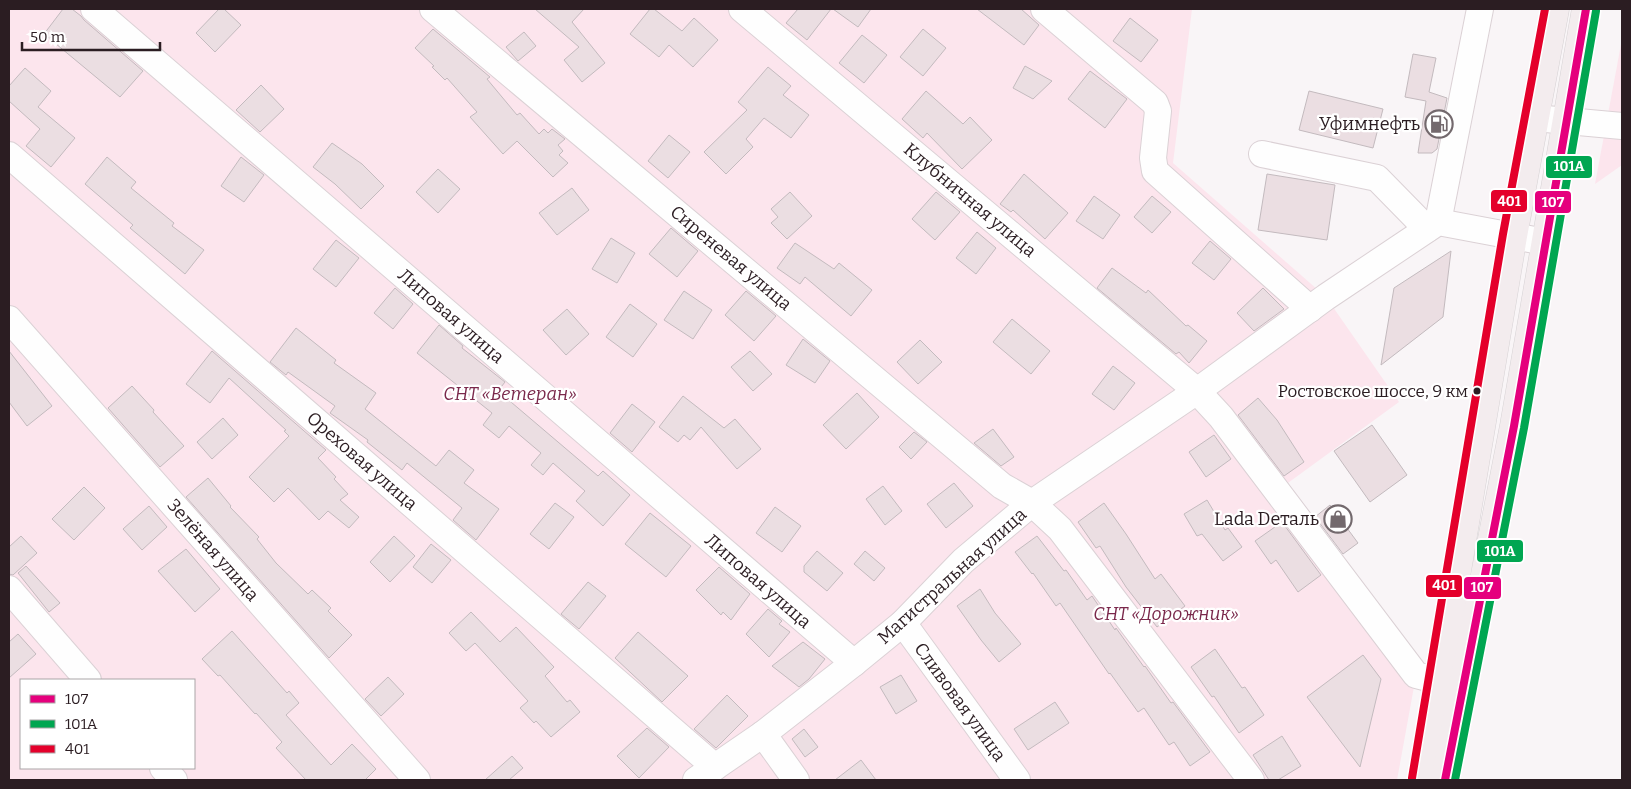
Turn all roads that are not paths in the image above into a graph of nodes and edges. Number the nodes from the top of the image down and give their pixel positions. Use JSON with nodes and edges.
{"nodes":[{"id":1,"x":94,"y":9,"type":"edge"},
{"id":2,"x":433,"y":9,"type":"edge"},
{"id":3,"x":742,"y":9,"type":"edge"},
{"id":4,"x":1044,"y":9,"type":"edge"},
{"id":5,"x":1480,"y":9,"type":"edge"},
{"id":6,"x":1555,"y":9,"type":"edge"},
{"id":7,"x":1586,"y":9,"type":"edge"},
{"id":8,"x":1535,"y":118,"type":"junction"},
{"id":9,"x":1566,"y":122,"type":"junction"},
{"id":10,"x":1622,"y":126,"type":"edge"},
{"id":11,"x":1262,"y":154,"type":"dead end"},
{"id":12,"x":9,"y":155,"type":"edge"},
{"id":13,"x":1432,"y":226,"type":"junction"},
{"id":14,"x":1513,"y":236,"type":"junction"},
{"id":15,"x":1545,"y":242,"type":"junction"},
{"id":16,"x":1310,"y":308,"type":"junction"},
{"id":17,"x":9,"y":319,"type":"edge"},
{"id":18,"x":1197,"y":392,"type":"junction"},
{"id":19,"x":1032,"y":503,"type":"junction"},
{"id":20,"x":9,"y":589,"type":"edge"},
{"id":21,"x":903,"y":623,"type":"junction"},
{"id":22,"x":854,"y":663,"type":"junction"},
{"id":23,"x":87,"y":679,"type":"edge"},
{"id":24,"x":1439,"y":681,"type":"junction"},
{"id":25,"x":763,"y":734,"type":"junction"},
{"id":26,"x":164,"y":769,"type":"edge"},
{"id":27,"x":705,"y":774,"type":"edge"},
{"id":28,"x":174,"y":780,"type":"edge"},
{"id":29,"x":417,"y":780,"type":"edge"},
{"id":30,"x":796,"y":780,"type":"edge"},
{"id":31,"x":1017,"y":780,"type":"edge"},
{"id":32,"x":1251,"y":780,"type":"edge"},
{"id":33,"x":1422,"y":780,"type":"edge"},
{"id":34,"x":1445,"y":780,"type":"edge"}],
"edges":[{"from":1,"to":22,"type":"street","name":"Липовая улица"},
{"from":2,"to":19,"type":"street","name":"Сиреневая улица"},
{"from":3,"to":18,"type":"street","name":"Клубничная улица"},
{"from":4,"to":16,"type":"street"},
{"from":5,"to":13,"type":"street"},
{"from":6,"to":8,"type":"highway"},
{"from":7,"to":9,"type":"highway"},
{"from":8,"to":9,"type":"street"},
{"from":8,"to":14,"type":"highway"},
{"from":9,"to":10,"type":"street"},
{"from":9,"to":15,"type":"highway"},
{"from":11,"to":13,"type":"street"},
{"from":12,"to":27,"type":"street","name":"Ореховая улица"},
{"from":13,"to":14,"type":"street"},
{"from":13,"to":16,"type":"street","name":"Магистральная улица"},
{"from":14,"to":15,"type":"street"},
{"from":14,"to":24,"type":"highway"},
{"from":15,"to":34,"type":"highway"},
{"from":16,"to":18,"type":"street","name":"Магистральная улица"},
{"from":17,"to":29,"type":"street","name":"Зелёная улица"},
{"from":18,"to":19,"type":"street","name":"Магистральная улица"},
{"from":18,"to":24,"type":"street","name":"Клубничная улица"},
{"from":19,"to":21,"type":"street","name":"Магистральная улица"},
{"from":19,"to":32,"type":"street","name":"Сиреневая улица"},
{"from":20,"to":23,"type":"street"},
{"from":21,"to":22,"type":"street","name":"Магистральная улица"},
{"from":21,"to":31,"type":"street","name":"Сливовая улица"},
{"from":22,"to":25,"type":"street","name":"Магистральная улица"},
{"from":24,"to":33,"type":"highway"},
{"from":25,"to":27,"type":"street","name":"Магистральная улица"},
{"from":25,"to":30,"type":"street"},
{"from":26,"to":28,"type":"street"}]}
